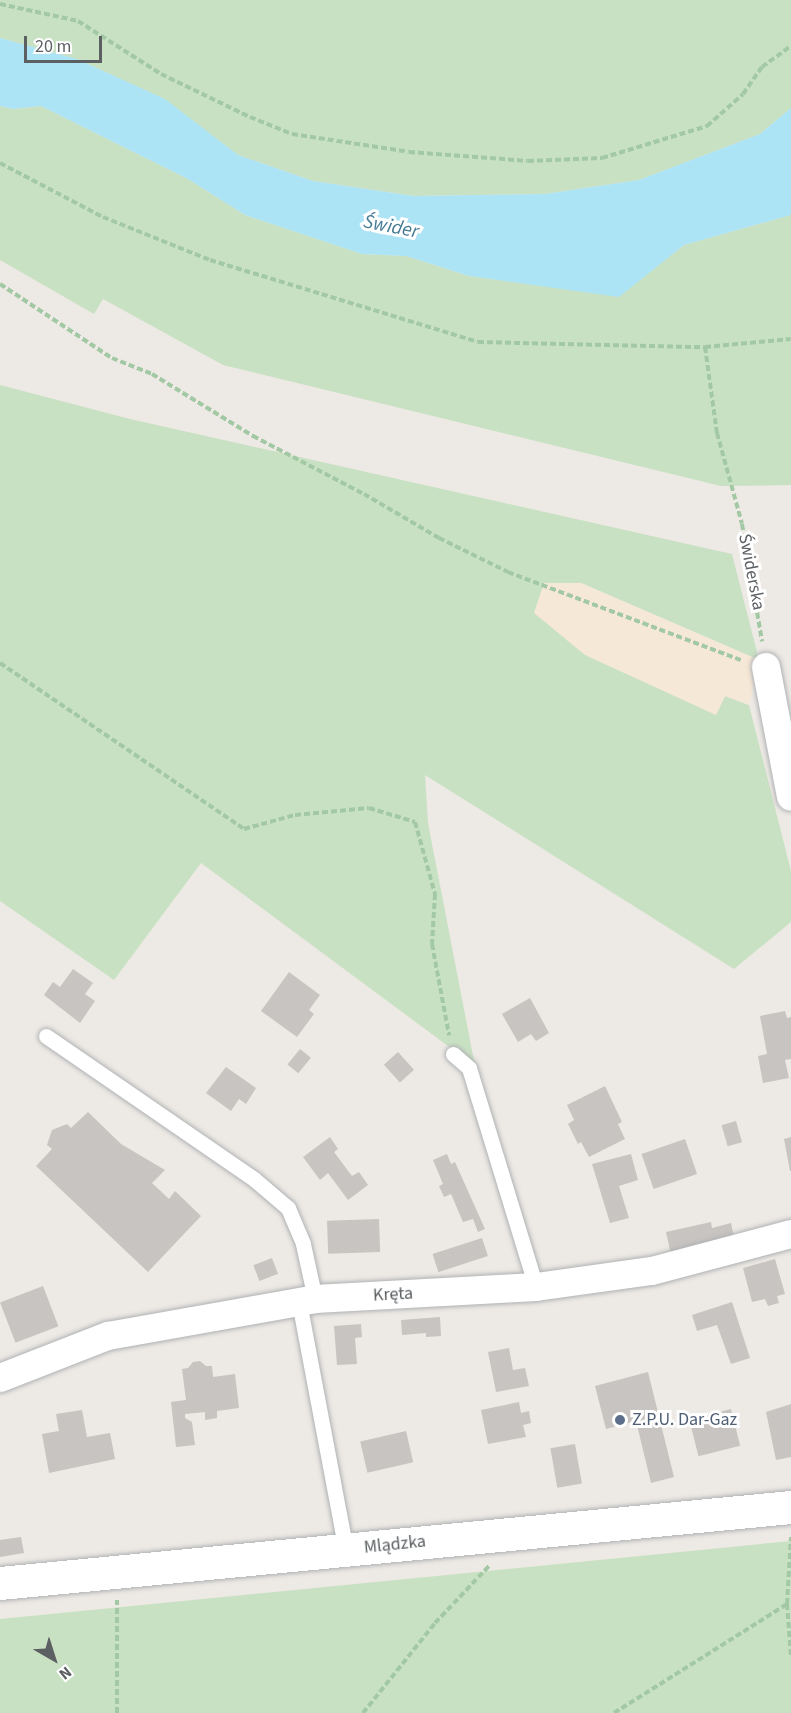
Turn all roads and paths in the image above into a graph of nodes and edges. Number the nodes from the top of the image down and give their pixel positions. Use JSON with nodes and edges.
{"nodes":[{"id":1,"x":0,"y":4,"type":"edge"},
{"id":2,"x":791,"y":46,"type":"edge"},
{"id":3,"x":0,"y":163,"type":"edge"},
{"id":4,"x":0,"y":284,"type":"edge"},
{"id":5,"x":791,"y":339,"type":"edge"},
{"id":6,"x":705,"y":347,"type":"junction"},
{"id":7,"x":0,"y":663,"type":"edge"},
{"id":8,"x":766,"y":667,"type":"junction"},
{"id":9,"x":791,"y":797,"type":"edge"},
{"id":10,"x":46,"y":1036,"type":"dead end"},
{"id":11,"x":453,"y":1054,"type":"joint"},
{"id":12,"x":791,"y":1234,"type":"edge"},
{"id":13,"x":536,"y":1287,"type":"junction"},
{"id":14,"x":307,"y":1300,"type":"junction"},
{"id":15,"x":0,"y":1378,"type":"edge"},
{"id":16,"x":791,"y":1507,"type":"edge"},
{"id":17,"x":791,"y":1530,"type":"edge"},
{"id":18,"x":521,"y":1533,"type":"junction"},
{"id":19,"x":346,"y":1550,"type":"junction"},
{"id":20,"x":117,"y":1572,"type":"junction"},
{"id":21,"x":0,"y":1583,"type":"edge"},
{"id":22,"x":787,"y":1605,"type":"junction"},
{"id":23,"x":791,"y":1656,"type":"edge"},
{"id":24,"x":117,"y":1713,"type":"edge"},
{"id":25,"x":363,"y":1713,"type":"edge"},
{"id":26,"x":614,"y":1713,"type":"edge"}],
"edges":[{"from":1,"to":2,"type":"path"},
{"from":3,"to":6,"type":"path"},
{"from":4,"to":8,"type":"path"},
{"from":5,"to":6,"type":"path"},
{"from":6,"to":8,"type":"path","name":"Świderska"},
{"from":7,"to":11,"type":"path"},
{"from":8,"to":9,"type":"street"},
{"from":10,"to":14,"type":"lane"},
{"from":11,"to":13,"type":"lane"},
{"from":12,"to":13,"type":"street","name":"Kręta"},
{"from":13,"to":14,"type":"street","name":"Kręta"},
{"from":14,"to":15,"type":"street","name":"Kręta"},
{"from":14,"to":19,"type":"lane"},
{"from":16,"to":18,"type":"street","name":"Mlądzka"},
{"from":17,"to":22,"type":"path"},
{"from":18,"to":19,"type":"street","name":"Mlądzka"},
{"from":18,"to":25,"type":"path"},
{"from":19,"to":20,"type":"street","name":"Mlądzka"},
{"from":20,"to":21,"type":"street","name":"Mlądzka"},
{"from":20,"to":24,"type":"path"},
{"from":22,"to":23,"type":"path"},
{"from":22,"to":26,"type":"path"}]}
